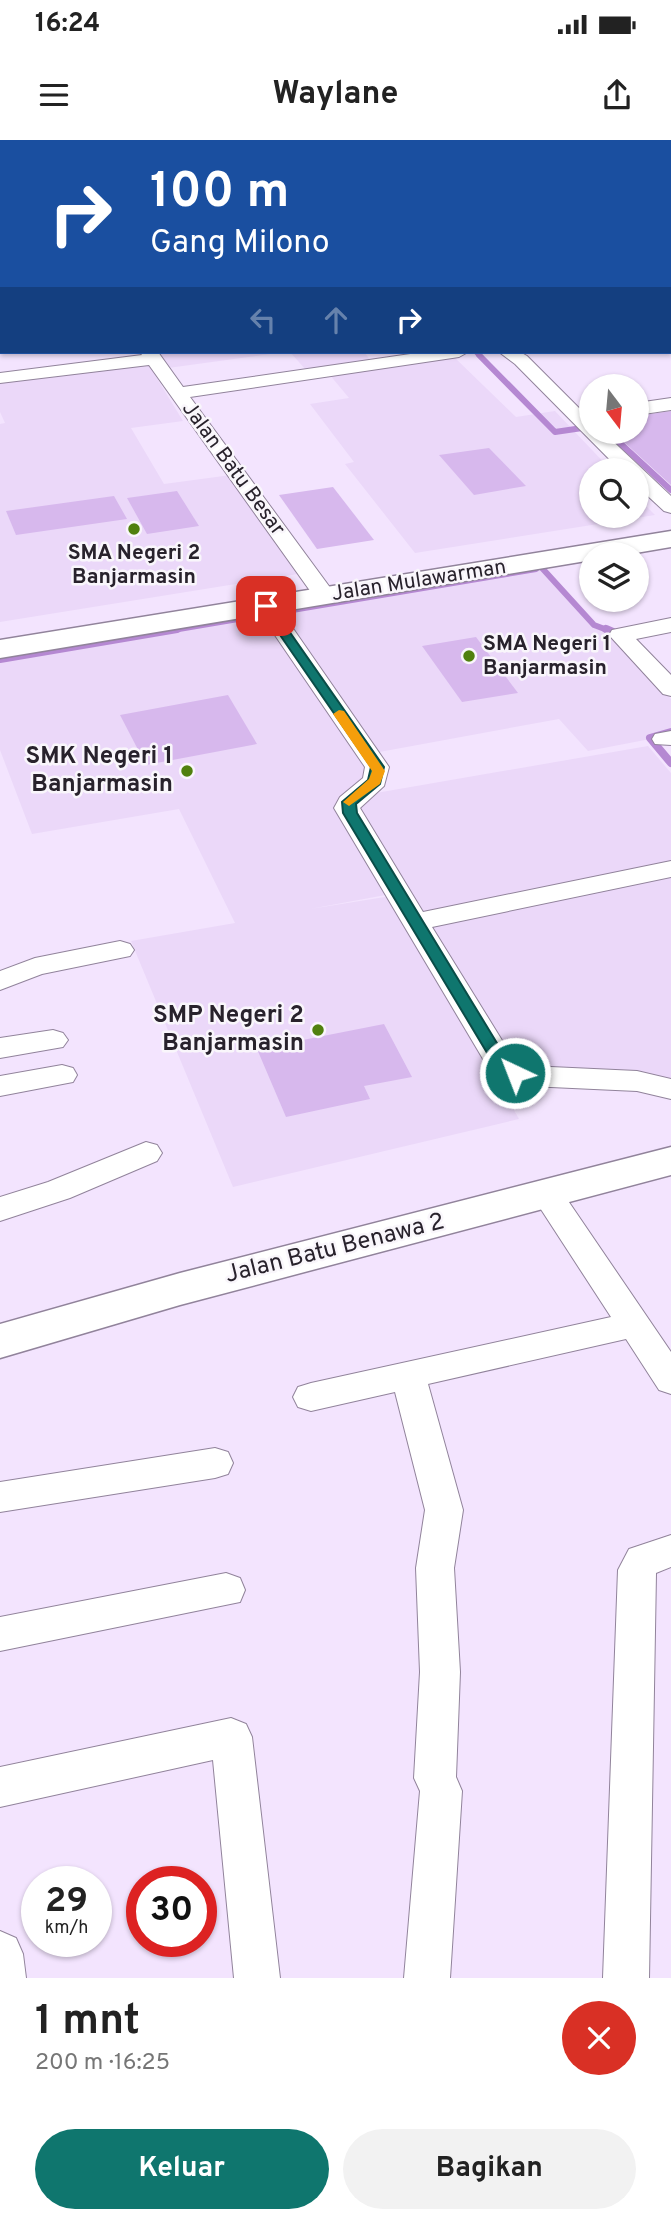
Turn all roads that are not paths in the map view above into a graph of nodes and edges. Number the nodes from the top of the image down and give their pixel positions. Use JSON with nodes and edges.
{"nodes":[{"id":1,"x":444,"y":354,"type":"edge"},
{"id":2,"x":511,"y":354,"type":"edge"},
{"id":3,"x":151,"y":355,"type":"edge"},
{"id":4,"x":0,"y":377,"type":"edge"},
{"id":5,"x":177,"y":393,"type":"junction"},
{"id":6,"x":671,"y":404,"type":"edge"},
{"id":7,"x":649,"y":407,"type":"edge"},
{"id":8,"x":579,"y":412,"type":"edge"},
{"id":9,"x":605,"y":444,"type":"edge"},
{"id":10,"x":619,"y":458,"type":"edge"},
{"id":11,"x":649,"y":486,"type":"edge"},
{"id":12,"x":671,"y":507,"type":"edge"},
{"id":13,"x":671,"y":529,"type":"edge"},
{"id":14,"x":671,"y":539,"type":"edge"},
{"id":15,"x":322,"y":592,"type":"junction"},
{"id":16,"x":266,"y":606,"type":"junction"},
{"id":17,"x":671,"y":625,"type":"edge"},
{"id":18,"x":0,"y":637,"type":"edge"},
{"id":19,"x":0,"y":649,"type":"edge"},
{"id":20,"x":671,"y":689,"type":"edge"},
{"id":21,"x":671,"y":869,"type":"edge"},
{"id":22,"x":416,"y":922,"type":"junction"},
{"id":23,"x":120,"y":950,"type":"dead end"},
{"id":24,"x":0,"y":981,"type":"edge"},
{"id":25,"x":53,"y":1040,"type":"dead end"},
{"id":26,"x":0,"y":1048,"type":"edge"},
{"id":27,"x":62,"y":1075,"type":"dead end"},
{"id":28,"x":0,"y":1086,"type":"edge"},
{"id":29,"x":671,"y":1089,"type":"edge"},
{"id":30,"x":146,"y":1153,"type":"dead end"},
{"id":31,"x":671,"y":1161,"type":"edge"},
{"id":32,"x":547,"y":1194,"type":"junction"},
{"id":33,"x":0,"y":1209,"type":"edge"},
{"id":34,"x":632,"y":1325,"type":"junction"},
{"id":35,"x":0,"y":1341,"type":"edge"},
{"id":36,"x":408,"y":1375,"type":"junction"},
{"id":37,"x":671,"y":1380,"type":"edge"},
{"id":38,"x":311,"y":1397,"type":"dead end"},
{"id":39,"x":215,"y":1463,"type":"dead end"},
{"id":40,"x":0,"y":1497,"type":"edge"},
{"id":41,"x":671,"y":1551,"type":"edge"},
{"id":42,"x":226,"y":1590,"type":"dead end"},
{"id":43,"x":0,"y":1634,"type":"edge"},
{"id":44,"x":0,"y":1787,"type":"edge"},
{"id":45,"x":0,"y":1954,"type":"edge"},
{"id":46,"x":3,"y":1978,"type":"edge"},
{"id":47,"x":257,"y":1978,"type":"edge"},
{"id":48,"x":427,"y":1978,"type":"edge"},
{"id":49,"x":626,"y":1978,"type":"edge"}],
"edges":[{"from":1,"to":5,"type":"street"},
{"from":2,"to":8,"type":"street"},
{"from":3,"to":4,"type":"street"},
{"from":3,"to":5,"type":"street","name":"Jalan Batu Besar"},
{"from":5,"to":15,"type":"street","name":"Jalan Batu Besar"},
{"from":6,"to":7,"type":"street"},
{"from":9,"to":10,"type":"street"},
{"from":11,"to":12,"type":"street"},
{"from":13,"to":15,"type":"main road","name":"Jalan Mulawarman"},
{"from":14,"to":15,"type":"main road","name":"Jalan Mulawarman"},
{"from":15,"to":16,"type":"main road","name":"Jalan Mulawarman"},
{"from":15,"to":18,"type":"main road","name":"Jalan Mulawarman"},
{"from":16,"to":19,"type":"main road","name":"Jalan Mulawarman"},
{"from":16,"to":22,"type":"street"},
{"from":17,"to":20,"type":"street"},
{"from":21,"to":22,"type":"street"},
{"from":22,"to":29,"type":"street"},
{"from":23,"to":24,"type":"street"},
{"from":25,"to":26,"type":"street"},
{"from":27,"to":28,"type":"street"},
{"from":30,"to":33,"type":"street"},
{"from":31,"to":32,"type":"main road","name":"Jalan Batu Benawa 2"},
{"from":32,"to":34,"type":"street"},
{"from":32,"to":35,"type":"main road","name":"Jalan Batu Benawa 2"},
{"from":34,"to":36,"type":"street"},
{"from":34,"to":37,"type":"street"},
{"from":36,"to":38,"type":"street"},
{"from":36,"to":48,"type":"street"},
{"from":39,"to":40,"type":"street"},
{"from":41,"to":49,"type":"street"},
{"from":42,"to":43,"type":"street"},
{"from":44,"to":47,"type":"street"},
{"from":45,"to":46,"type":"street"}]}
